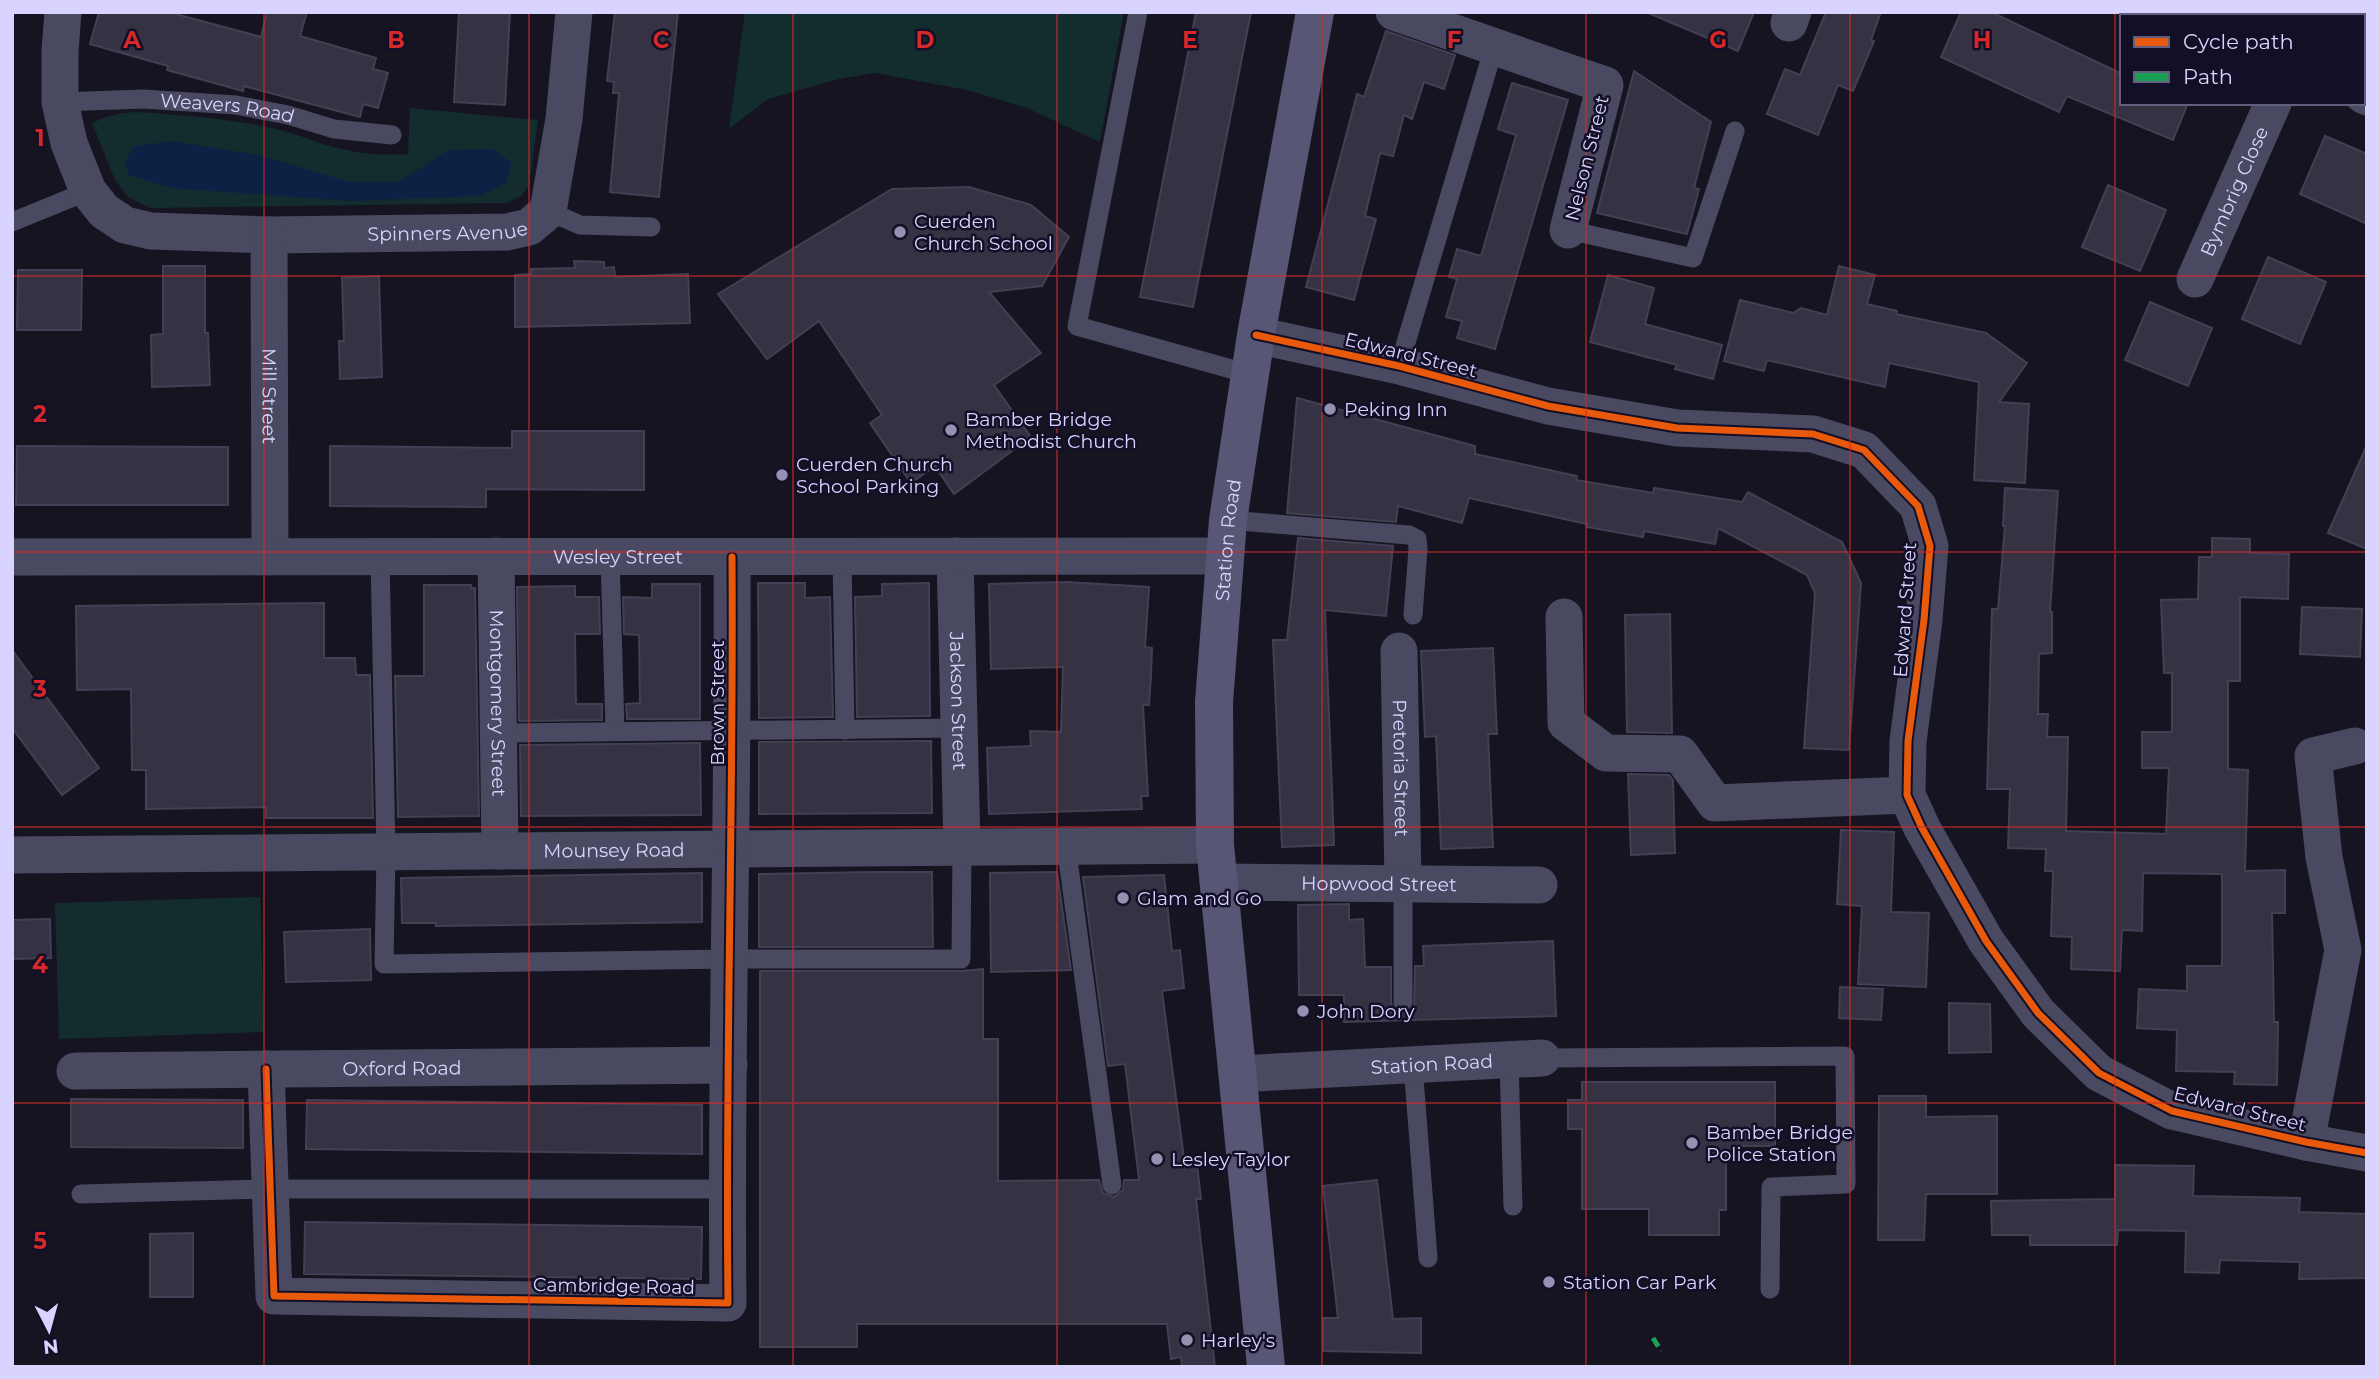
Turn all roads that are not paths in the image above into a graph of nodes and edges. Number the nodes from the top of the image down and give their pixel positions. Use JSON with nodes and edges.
{"nodes":[{"id":1,"x":63,"y":12,"type":"edge"},
{"id":2,"x":574,"y":12,"type":"edge"},
{"id":3,"x":1138,"y":12,"type":"edge"},
{"id":4,"x":1315,"y":12,"type":"edge"},
{"id":5,"x":1394,"y":12,"type":"edge"},
{"id":6,"x":1494,"y":47,"type":"junction"},
{"id":7,"x":60,"y":102,"type":"junction"},
{"id":8,"x":2272,"y":105,"type":"edge"},
{"id":9,"x":1735,"y":131,"type":"dead end"},
{"id":10,"x":392,"y":135,"type":"dead end"},
{"id":11,"x":88,"y":191,"type":"junction"},
{"id":12,"x":548,"y":211,"type":"junction"},
{"id":13,"x":12,"y":222,"type":"edge"},
{"id":14,"x":651,"y":227,"type":"dead end"},
{"id":15,"x":1568,"y":230,"type":"joint"},
{"id":16,"x":269,"y":236,"type":"junction"},
{"id":17,"x":2195,"y":279,"type":"dead end"},
{"id":18,"x":1256,"y":335,"type":"junction"},
{"id":19,"x":1399,"y":366,"type":"junction"},
{"id":20,"x":1250,"y":374,"type":"junction"},
{"id":21,"x":1226,"y":538,"type":"junction"},
{"id":22,"x":270,"y":556,"type":"junction"},
{"id":23,"x":380,"y":556,"type":"junction"},
{"id":24,"x":496,"y":556,"type":"junction"},
{"id":25,"x":610,"y":556,"type":"junction"},
{"id":26,"x":732,"y":556,"type":"junction"},
{"id":27,"x":842,"y":556,"type":"junction"},
{"id":28,"x":955,"y":556,"type":"junction"},
{"id":29,"x":12,"y":557,"type":"edge"},
{"id":30,"x":1413,"y":615,"type":"dead end"},
{"id":31,"x":1564,"y":617,"type":"dead end"},
{"id":32,"x":1399,"y":651,"type":"dead end"},
{"id":33,"x":959,"y":728,"type":"junction"},
{"id":34,"x":615,"y":730,"type":"junction"},
{"id":35,"x":845,"y":730,"type":"junction"},
{"id":36,"x":734,"y":731,"type":"junction"},
{"id":37,"x":500,"y":733,"type":"junction"},
{"id":38,"x":2355,"y":746,"type":"dead end"},
{"id":39,"x":1907,"y":795,"type":"junction"},
{"id":40,"x":1066,"y":845,"type":"junction"},
{"id":41,"x":962,"y":847,"type":"junction"},
{"id":42,"x":732,"y":849,"type":"junction"},
{"id":43,"x":500,"y":851,"type":"junction"},
{"id":44,"x":386,"y":852,"type":"junction"},
{"id":45,"x":12,"y":855,"type":"edge"},
{"id":46,"x":1217,"y":863,"type":"junction"},
{"id":47,"x":1403,"y":884,"type":"junction"},
{"id":48,"x":1539,"y":885,"type":"dead end"},
{"id":49,"x":730,"y":959,"type":"junction"},
{"id":50,"x":1402,"y":1002,"type":"dead end"},
{"id":51,"x":1525,"y":1059,"type":"junction"},
{"id":52,"x":729,"y":1065,"type":"junction"},
{"id":53,"x":1413,"y":1065,"type":"junction"},
{"id":54,"x":266,"y":1069,"type":"junction"},
{"id":55,"x":75,"y":1071,"type":"dead end"},
{"id":56,"x":1238,"y":1074,"type":"junction"},
{"id":57,"x":2306,"y":1142,"type":"junction"},
{"id":58,"x":2367,"y":1153,"type":"edge"},
{"id":59,"x":1112,"y":1185,"type":"dead end"},
{"id":60,"x":270,"y":1189,"type":"junction"},
{"id":61,"x":726,"y":1189,"type":"junction"},
{"id":62,"x":81,"y":1194,"type":"dead end"},
{"id":63,"x":1513,"y":1206,"type":"dead end"},
{"id":64,"x":1427,"y":1258,"type":"dead end"},
{"id":65,"x":1770,"y":1289,"type":"dead end"},
{"id":66,"x":1266,"y":1367,"type":"edge"}],
"edges":[{"from":1,"to":7,"type":"street"},
{"from":2,"to":12,"type":"street","name":"Spinners Avenue"},
{"from":3,"to":20,"type":"lane"},
{"from":4,"to":18,"type":"main road","name":"Station Road"},
{"from":5,"to":6,"type":"street"},
{"from":6,"to":15,"type":"street","name":"Nelson Street"},
{"from":6,"to":19,"type":"lane"},
{"from":7,"to":10,"type":"lane","name":"Weavers Road"},
{"from":7,"to":11,"type":"street"},
{"from":8,"to":17,"type":"street","name":"Bymbrig Close"},
{"from":9,"to":15,"type":"lane"},
{"from":11,"to":13,"type":"lane"},
{"from":11,"to":16,"type":"street"},
{"from":12,"to":14,"type":"lane"},
{"from":12,"to":16,"type":"street","name":"Spinners Avenue"},
{"from":16,"to":22,"type":"street","name":"Mill Street"},
{"from":18,"to":19,"type":"street","name":"Edward Street"},
{"from":18,"to":20,"type":"main road","name":"Station Road"},
{"from":19,"to":39,"type":"street","name":"Edward Street"},
{"from":20,"to":21,"type":"main road","name":"Station Road"},
{"from":21,"to":28,"type":"street","name":"Wesley Street"},
{"from":21,"to":30,"type":"lane"},
{"from":21,"to":46,"type":"main road","name":"Station Road"},
{"from":22,"to":23,"type":"street","name":"Wesley Street"},
{"from":22,"to":29,"type":"street","name":"Wesley Street"},
{"from":23,"to":24,"type":"street","name":"Wesley Street"},
{"from":23,"to":44,"type":"lane"},
{"from":24,"to":25,"type":"street","name":"Wesley Street"},
{"from":24,"to":37,"type":"street","name":"Montgomery Street"},
{"from":25,"to":26,"type":"street","name":"Wesley Street"},
{"from":25,"to":34,"type":"lane"},
{"from":26,"to":27,"type":"street","name":"Wesley Street"},
{"from":26,"to":36,"type":"street","name":"Brown Street"},
{"from":27,"to":28,"type":"street","name":"Wesley Street"},
{"from":27,"to":35,"type":"lane"},
{"from":28,"to":33,"type":"street","name":"Jackson Street"},
{"from":31,"to":39,"type":"street"},
{"from":32,"to":47,"type":"street","name":"Pretoria Street"},
{"from":33,"to":35,"type":"lane"},
{"from":33,"to":41,"type":"street","name":"Jackson Street"},
{"from":34,"to":36,"type":"lane"},
{"from":34,"to":37,"type":"lane"},
{"from":35,"to":36,"type":"lane"},
{"from":36,"to":42,"type":"street","name":"Brown Street"},
{"from":37,"to":43,"type":"street","name":"Montgomery Street"},
{"from":38,"to":57,"type":"street","name":"Edward Street"},
{"from":39,"to":57,"type":"street","name":"Edward Street"},
{"from":40,"to":41,"type":"street","name":"Mounsey Road"},
{"from":40,"to":46,"type":"street","name":"Mounsey Road"},
{"from":40,"to":59,"type":"lane"},
{"from":41,"to":42,"type":"street","name":"Mounsey Road"},
{"from":41,"to":49,"type":"lane"},
{"from":42,"to":43,"type":"street","name":"Mounsey Road"},
{"from":42,"to":49,"type":"street","name":"Cambridge Road"},
{"from":43,"to":44,"type":"street","name":"Mounsey Road"},
{"from":44,"to":45,"type":"street","name":"Mounsey Road"},
{"from":44,"to":49,"type":"lane"},
{"from":46,"to":47,"type":"street","name":"Hopwood Street"},
{"from":46,"to":56,"type":"main road","name":"Station Road"},
{"from":47,"to":48,"type":"street","name":"Hopwood Street"},
{"from":47,"to":50,"type":"lane"},
{"from":49,"to":52,"type":"street","name":"Cambridge Road"},
{"from":51,"to":53,"type":"street","name":"Station Road"},
{"from":51,"to":63,"type":"lane"},
{"from":51,"to":65,"type":"lane"},
{"from":52,"to":54,"type":"street","name":"Oxford Road"},
{"from":52,"to":61,"type":"street","name":"Cambridge Road"},
{"from":53,"to":56,"type":"street","name":"Station Road"},
{"from":53,"to":64,"type":"lane"},
{"from":54,"to":55,"type":"street","name":"Oxford Road"},
{"from":54,"to":60,"type":"street","name":"Cambridge Road"},
{"from":56,"to":66,"type":"main road","name":"Station Road"},
{"from":57,"to":58,"type":"street","name":"Edward Street"},
{"from":60,"to":61,"type":"lane"},
{"from":60,"to":61,"type":"street","name":"Cambridge Road"},
{"from":60,"to":62,"type":"lane"}]}
